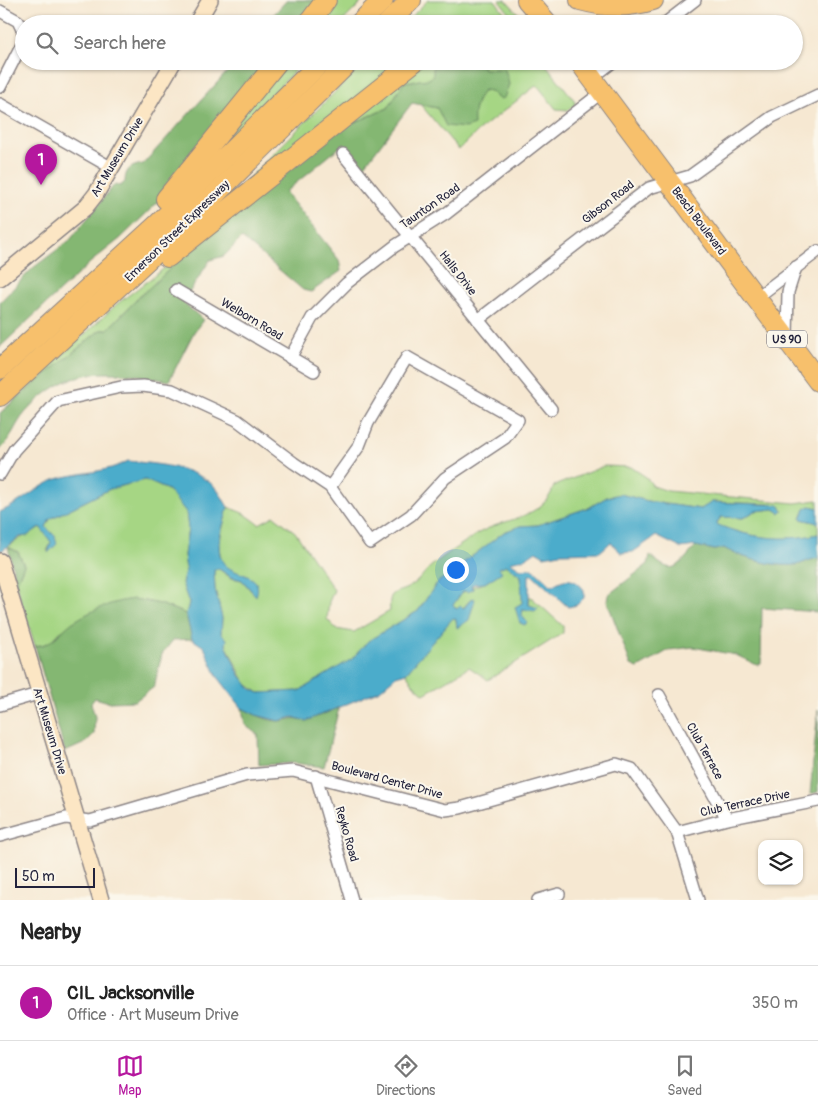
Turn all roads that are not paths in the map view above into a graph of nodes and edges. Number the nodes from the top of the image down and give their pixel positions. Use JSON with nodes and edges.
{"nodes":[{"id":1,"x":210,"y":0,"type":"edge"},
{"id":2,"x":326,"y":0,"type":"edge"},
{"id":3,"x":383,"y":0,"type":"edge"},
{"id":4,"x":411,"y":0,"type":"edge"},
{"id":5,"x":527,"y":0,"type":"edge"},
{"id":6,"x":580,"y":0,"type":"edge"},
{"id":7,"x":653,"y":0,"type":"edge"},
{"id":8,"x":695,"y":0,"type":"edge"},
{"id":9,"x":0,"y":11,"type":"edge"},
{"id":10,"x":201,"y":15,"type":"edge"},
{"id":11,"x":315,"y":15,"type":"edge"},
{"id":12,"x":368,"y":15,"type":"edge"},
{"id":13,"x":396,"y":15,"type":"edge"},
{"id":14,"x":540,"y":15,"type":"edge"},
{"id":15,"x":676,"y":15,"type":"edge"},
{"id":16,"x":15,"y":19,"type":"edge"},
{"id":17,"x":15,"y":58,"type":"edge"},
{"id":18,"x":169,"y":70,"type":"edge"},
{"id":19,"x":271,"y":70,"type":"edge"},
{"id":20,"x":313,"y":70,"type":"edge"},
{"id":21,"x":341,"y":70,"type":"edge"},
{"id":22,"x":404,"y":70,"type":"edge"},
{"id":23,"x":578,"y":70,"type":"edge"},
{"id":24,"x":586,"y":70,"type":"edge"},
{"id":25,"x":608,"y":70,"type":"edge"},
{"id":26,"x":597,"y":85,"type":"junction"},
{"id":27,"x":0,"y":87,"type":"edge"},
{"id":28,"x":818,"y":95,"type":"edge"},
{"id":29,"x":0,"y":104,"type":"edge"},
{"id":30,"x":343,"y":154,"type":"dead end"},
{"id":31,"x":112,"y":168,"type":"junction"},
{"id":32,"x":670,"y":182,"type":"junction"},
{"id":33,"x":412,"y":237,"type":"junction"},
{"id":34,"x":818,"y":251,"type":"edge"},
{"id":35,"x":796,"y":267,"type":"junction"},
{"id":36,"x":0,"y":278,"type":"edge"},
{"id":37,"x":176,"y":290,"type":"dead end"},
{"id":38,"x":756,"y":298,"type":"junction"},
{"id":39,"x":87,"y":303,"type":"junction"},
{"id":40,"x":478,"y":320,"type":"junction"},
{"id":41,"x":787,"y":339,"type":"junction"},
{"id":42,"x":290,"y":358,"type":"junction"},
{"id":43,"x":0,"y":369,"type":"edge"},
{"id":44,"x":314,"y":371,"type":"dead end"},
{"id":45,"x":818,"y":381,"type":"edge"},
{"id":46,"x":0,"y":396,"type":"edge"},
{"id":47,"x":550,"y":409,"type":"dead end"},
{"id":48,"x":0,"y":474,"type":"edge"},
{"id":49,"x":330,"y":487,"type":"junction"},
{"id":50,"x":0,"y":561,"type":"edge"},
{"id":51,"x":38,"y":694,"type":"junction"},
{"id":52,"x":659,"y":695,"type":"dead end"},
{"id":53,"x":0,"y":705,"type":"edge"},
{"id":54,"x":316,"y":776,"type":"junction"},
{"id":55,"x":818,"y":801,"type":"edge"},
{"id":56,"x":727,"y":819,"type":"junction"},
{"id":57,"x":77,"y":820,"type":"junction"},
{"id":58,"x":677,"y":832,"type":"junction"},
{"id":59,"x":0,"y":836,"type":"edge"},
{"id":60,"x":559,"y":894,"type":"dead end"},
{"id":61,"x":101,"y":900,"type":"edge"},
{"id":62,"x":352,"y":900,"type":"edge"},
{"id":63,"x":538,"y":900,"type":"edge"},
{"id":64,"x":698,"y":900,"type":"edge"}],
"edges":[{"from":1,"to":10,"type":"street"},
{"from":2,"to":11,"type":"highway"},
{"from":3,"to":12,"type":"highway"},
{"from":4,"to":13,"type":"highway"},
{"from":5,"to":14,"type":"highway"},
{"from":6,"to":7,"type":"highway"},
{"from":8,"to":15,"type":"street"},
{"from":9,"to":16,"type":"street"},
{"from":17,"to":27,"type":"street"},
{"from":18,"to":31,"type":"street","name":"Art Museum Drive"},
{"from":19,"to":39,"type":"highway"},
{"from":20,"to":39,"type":"highway","name":"Emerson Street Expressway"},
{"from":21,"to":39,"type":"highway","name":"Emerson Street Expressway"},
{"from":22,"to":39,"type":"highway"},
{"from":23,"to":26,"type":"highway"},
{"from":24,"to":26,"type":"highway","name":"Beach Boulevard","number":"US 90"},
{"from":25,"to":26,"type":"street","name":"Taunton Road"},
{"from":26,"to":32,"type":"highway","name":"Beach Boulevard","number":"US 90"},
{"from":26,"to":33,"type":"street","name":"Taunton Road"},
{"from":28,"to":32,"type":"street","name":"Gibson Road"},
{"from":29,"to":31,"type":"street"},
{"from":30,"to":33,"type":"street","name":"Halls Drive"},
{"from":31,"to":36,"type":"street","name":"Art Museum Drive"},
{"from":32,"to":38,"type":"highway","name":"Beach Boulevard","number":"US 90"},
{"from":32,"to":40,"type":"street","name":"Gibson Road"},
{"from":33,"to":40,"type":"street","name":"Halls Drive"},
{"from":33,"to":42,"type":"street","name":"Taunton Road"},
{"from":34,"to":35,"type":"street"},
{"from":35,"to":38,"type":"street"},
{"from":35,"to":41,"type":"street"},
{"from":37,"to":42,"type":"street","name":"Welborn Road"},
{"from":38,"to":41,"type":"highway","name":"Beach Boulevard","number":"US 90"},
{"from":39,"to":43,"type":"highway","name":"Emerson Street Expressway"},
{"from":39,"to":46,"type":"highway","name":"Emerson Street Expressway"},
{"from":40,"to":47,"type":"street","name":"Halls Drive"},
{"from":41,"to":45,"type":"highway","name":"Beach Boulevard","number":"US 90"},
{"from":42,"to":44,"type":"street","name":"Welborn Road"},
{"from":48,"to":49,"type":"street"},
{"from":49,"to":49,"type":"street"},
{"from":50,"to":51,"type":"street","name":"Art Museum Drive"},
{"from":51,"to":53,"type":"street"},
{"from":51,"to":57,"type":"street","name":"Art Museum Drive"},
{"from":52,"to":56,"type":"street","name":"Club Terrace"},
{"from":54,"to":57,"type":"street","name":"Boulevard Center Drive"},
{"from":54,"to":58,"type":"street","name":"Boulevard Center Drive"},
{"from":54,"to":62,"type":"street","name":"Reyko Road"},
{"from":55,"to":56,"type":"street","name":"Club Terrace Drive"},
{"from":56,"to":58,"type":"street","name":"Club Terrace Drive"},
{"from":57,"to":59,"type":"street","name":"Boulevard Center Drive"},
{"from":57,"to":61,"type":"street","name":"Art Museum Drive"},
{"from":58,"to":64,"type":"street","name":"Boulevard Center Drive"},
{"from":60,"to":63,"type":"street"}]}
